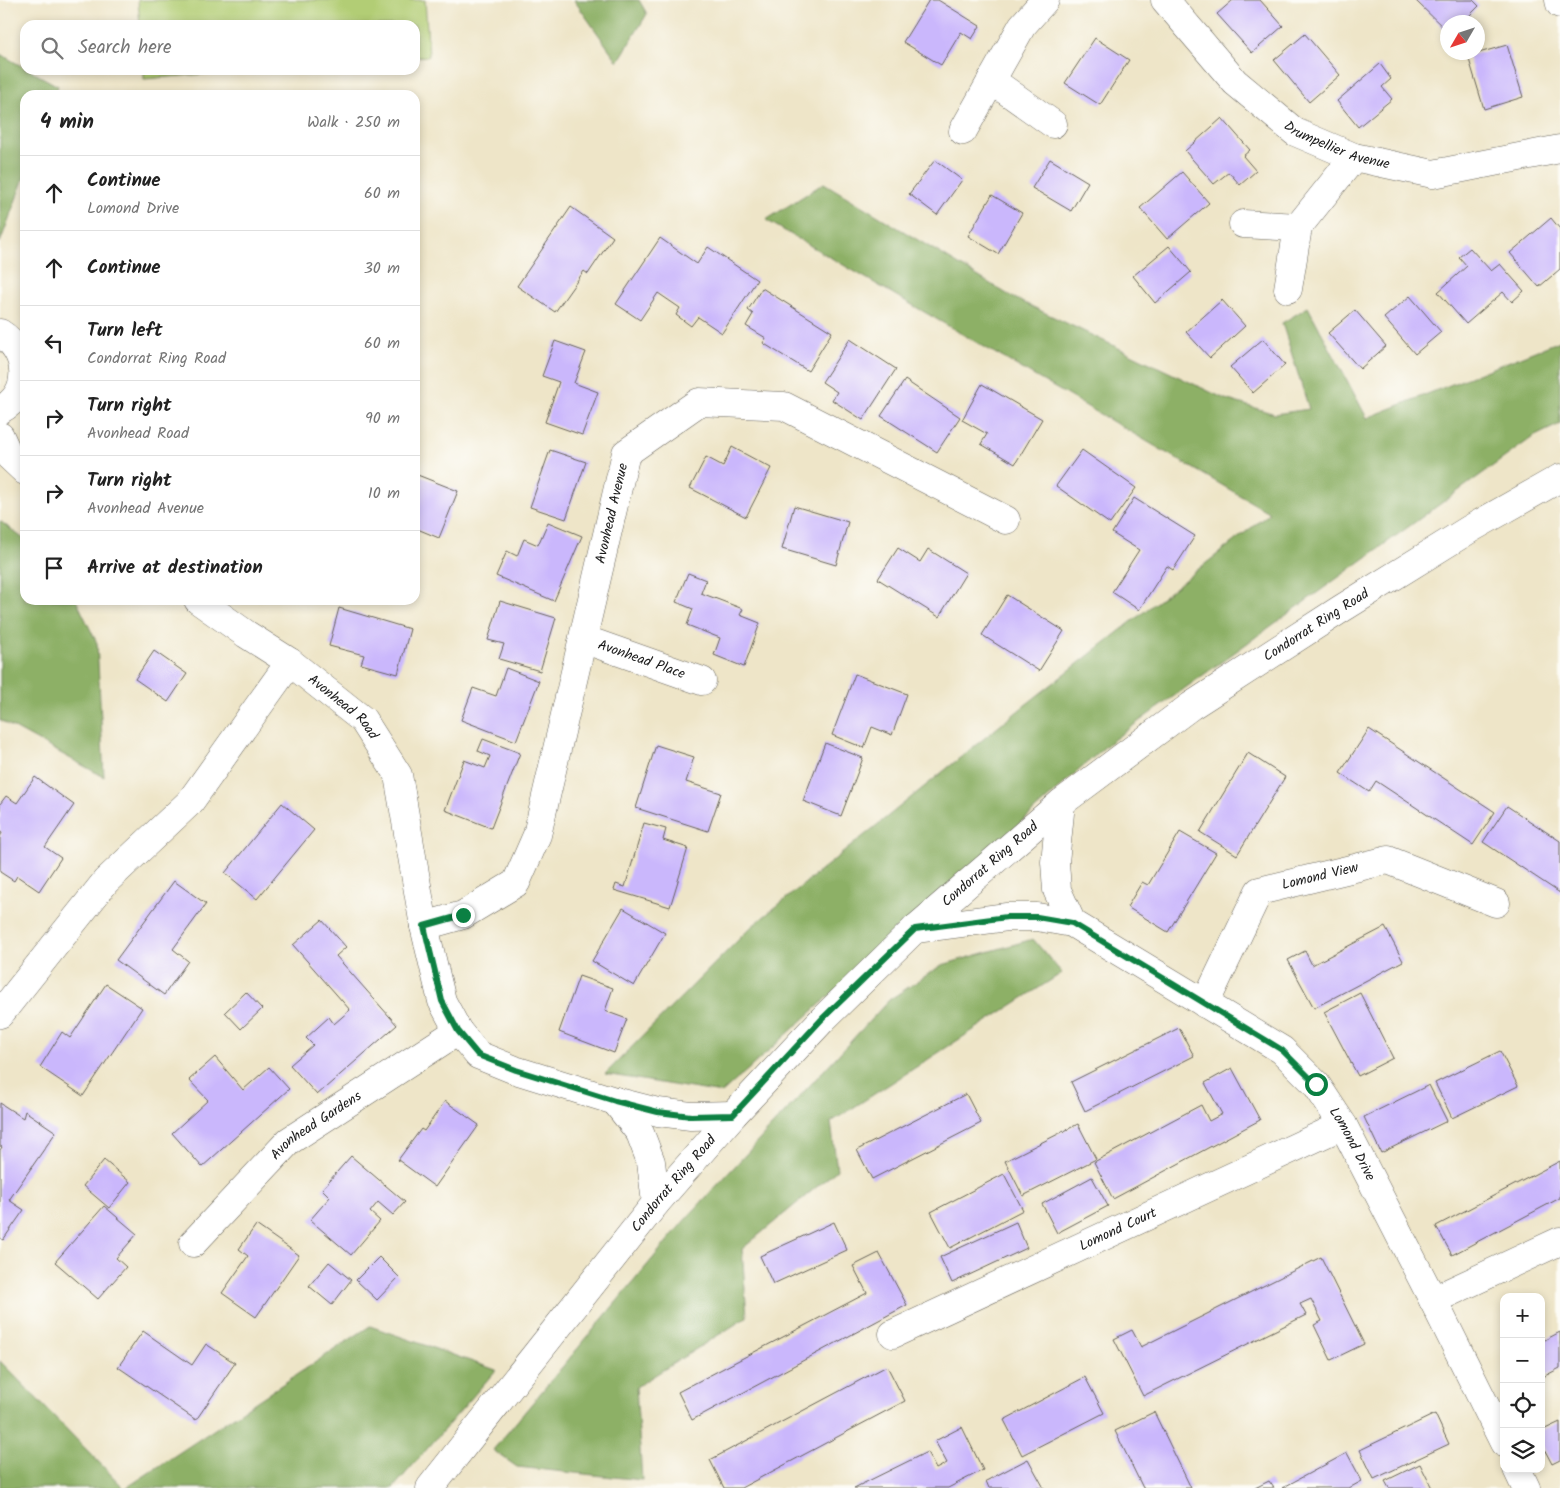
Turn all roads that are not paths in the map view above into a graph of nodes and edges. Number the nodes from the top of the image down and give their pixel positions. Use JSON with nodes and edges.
{"nodes":[{"id":1,"x":1044,"y":0,"type":"edge"},
{"id":2,"x":1165,"y":0,"type":"edge"},
{"id":3,"x":1559,"y":0,"type":"edge"},
{"id":4,"x":1560,"y":4,"type":"edge"},
{"id":5,"x":991,"y":80,"type":"junction"},
{"id":6,"x":1053,"y":124,"type":"dead end"},
{"id":7,"x":963,"y":131,"type":"dead end"},
{"id":8,"x":1560,"y":149,"type":"edge"},
{"id":9,"x":1354,"y":156,"type":"junction"},
{"id":10,"x":1243,"y":224,"type":"dead end"},
{"id":11,"x":1298,"y":227,"type":"junction"},
{"id":12,"x":1288,"y":289,"type":"dead end"},
{"id":13,"x":0,"y":333,"type":"edge"},
{"id":14,"x":20,"y":355,"type":"edge"},
{"id":15,"x":20,"y":388,"type":"edge"},
{"id":16,"x":0,"y":410,"type":"edge"},
{"id":17,"x":0,"y":436,"type":"edge"},
{"id":18,"x":20,"y":466,"type":"edge"},
{"id":19,"x":1560,"y":478,"type":"edge"},
{"id":20,"x":1006,"y":520,"type":"dead end"},
{"id":21,"x":205,"y":605,"type":"edge"},
{"id":22,"x":583,"y":639,"type":"junction"},
{"id":23,"x":290,"y":662,"type":"junction"},
{"id":24,"x":702,"y":681,"type":"dead end"},
{"id":25,"x":1061,"y":803,"type":"junction"},
{"id":26,"x":1496,"y":903,"type":"dead end"},
{"id":27,"x":1072,"y":923,"type":"junction"},
{"id":28,"x":424,"y":926,"type":"junction"},
{"id":29,"x":915,"y":929,"type":"junction"},
{"id":30,"x":1206,"y":1004,"type":"junction"},
{"id":31,"x":0,"y":1014,"type":"edge"},
{"id":32,"x":458,"y":1031,"type":"junction"},
{"id":33,"x":615,"y":1101,"type":"junction"},
{"id":34,"x":733,"y":1115,"type":"junction"},
{"id":35,"x":1343,"y":1125,"type":"junction"},
{"id":36,"x":656,"y":1203,"type":"junction"},
{"id":37,"x":1560,"y":1241,"type":"edge"},
{"id":38,"x":193,"y":1243,"type":"dead end"},
{"id":39,"x":1433,"y":1300,"type":"junction"},
{"id":40,"x":893,"y":1334,"type":"dead end"},
{"id":41,"x":1500,"y":1435,"type":"edge"},
{"id":42,"x":1519,"y":1473,"type":"edge"},
{"id":43,"x":430,"y":1488,"type":"edge"},
{"id":44,"x":1526,"y":1488,"type":"edge"}],
"edges":[{"from":1,"to":5,"type":"street"},
{"from":2,"to":9,"type":"street","name":"Drumpellier Avenue"},
{"from":3,"to":4,"type":"street"},
{"from":5,"to":6,"type":"street"},
{"from":5,"to":7,"type":"street"},
{"from":8,"to":9,"type":"street","name":"Drumpellier Avenue"},
{"from":9,"to":11,"type":"street"},
{"from":10,"to":11,"type":"street"},
{"from":11,"to":12,"type":"street"},
{"from":13,"to":14,"type":"street"},
{"from":15,"to":16,"type":"street"},
{"from":17,"to":18,"type":"street"},
{"from":19,"to":25,"type":"street","name":"Condorrat Ring Road"},
{"from":20,"to":22,"type":"street","name":"Avonhead Avenue"},
{"from":21,"to":23,"type":"street","name":"Avonhead Road"},
{"from":22,"to":24,"type":"street","name":"Avonhead Place"},
{"from":22,"to":28,"type":"street","name":"Avonhead Avenue"},
{"from":23,"to":28,"type":"street","name":"Avonhead Road"},
{"from":23,"to":31,"type":"street"},
{"from":25,"to":27,"type":"street"},
{"from":25,"to":29,"type":"street","name":"Condorrat Ring Road"},
{"from":26,"to":30,"type":"street","name":"Lomond View"},
{"from":27,"to":29,"type":"street"},
{"from":27,"to":30,"type":"street","name":"Lomond Drive"},
{"from":28,"to":32,"type":"street","name":"Avonhead Road"},
{"from":29,"to":34,"type":"street","name":"Condorrat Ring Road"},
{"from":30,"to":35,"type":"street","name":"Lomond Drive"},
{"from":32,"to":33,"type":"street","name":"Avonhead Road"},
{"from":32,"to":38,"type":"street","name":"Avonhead Gardens"},
{"from":33,"to":34,"type":"street","name":"Avonhead Road"},
{"from":33,"to":36,"type":"street"},
{"from":34,"to":36,"type":"street","name":"Condorrat Ring Road"},
{"from":35,"to":39,"type":"street","name":"Lomond Drive"},
{"from":35,"to":40,"type":"street","name":"Lomond Court"},
{"from":36,"to":43,"type":"street","name":"Condorrat Ring Road"},
{"from":37,"to":39,"type":"street"},
{"from":39,"to":41,"type":"street","name":"Lomond Drive"},
{"from":42,"to":44,"type":"street"}]}
